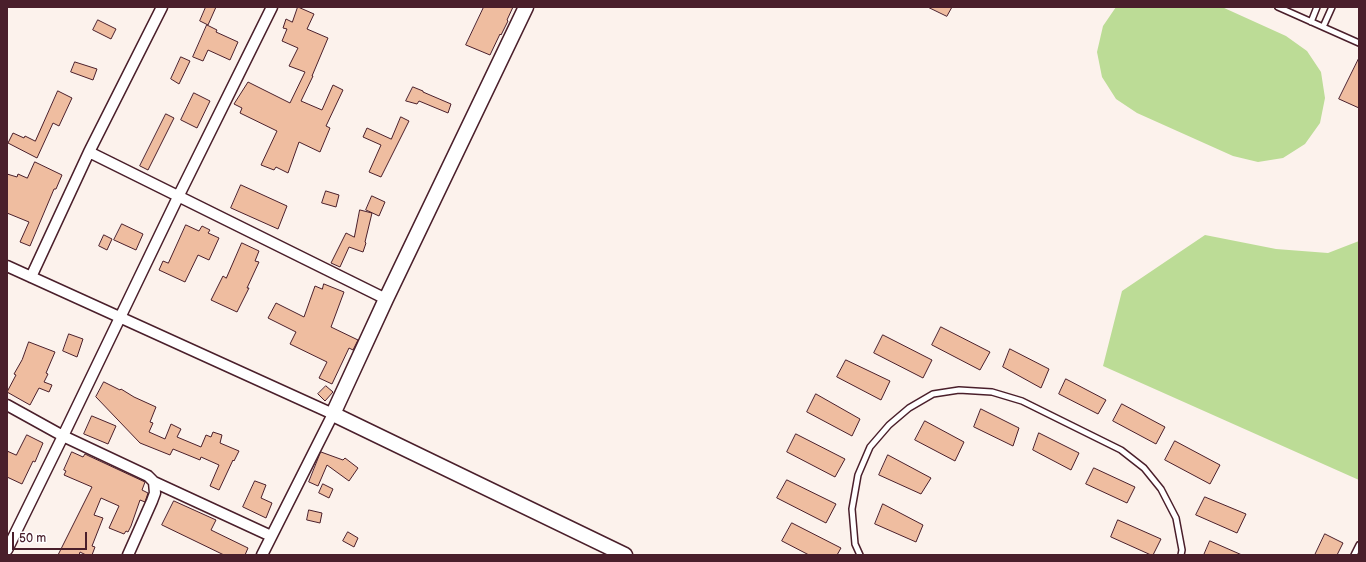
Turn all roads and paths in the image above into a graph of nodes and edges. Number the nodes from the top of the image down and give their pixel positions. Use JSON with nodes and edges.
{"nodes":[{"id":1,"x":162,"y":7,"type":"edge"},
{"id":2,"x":272,"y":7,"type":"edge"},
{"id":3,"x":526,"y":7,"type":"edge"},
{"id":4,"x":1278,"y":7,"type":"edge"},
{"id":5,"x":1317,"y":7,"type":"edge"},
{"id":6,"x":1332,"y":7,"type":"edge"},
{"id":7,"x":1311,"y":22,"type":"junction"},
{"id":8,"x":1323,"y":27,"type":"junction"},
{"id":9,"x":1359,"y":43,"type":"edge"},
{"id":10,"x":90,"y":152,"type":"junction"},
{"id":11,"x":179,"y":195,"type":"junction"},
{"id":12,"x":7,"y":266,"type":"edge"},
{"id":13,"x":31,"y":277,"type":"junction"},
{"id":14,"x":386,"y":299,"type":"junction"},
{"id":15,"x":120,"y":318,"type":"junction"},
{"id":16,"x":7,"y":405,"type":"edge"},
{"id":17,"x":333,"y":414,"type":"junction"},
{"id":18,"x":63,"y":436,"type":"junction"},
{"id":19,"x":154,"y":482,"type":"junction"},
{"id":20,"x":271,"y":536,"type":"junction"},
{"id":21,"x":1359,"y":545,"type":"edge"},
{"id":22,"x":7,"y":550,"type":"edge"},
{"id":23,"x":128,"y":555,"type":"edge"},
{"id":24,"x":262,"y":555,"type":"edge"},
{"id":25,"x":625,"y":555,"type":"edge"},
{"id":26,"x":860,"y":555,"type":"edge"},
{"id":27,"x":1181,"y":555,"type":"edge"},
{"id":28,"x":1354,"y":555,"type":"edge"}],
"edges":[{"from":1,"to":10,"type":"street"},
{"from":2,"to":11,"type":"street"},
{"from":3,"to":14,"type":"street"},
{"from":4,"to":7,"type":"lane"},
{"from":5,"to":7,"type":"lane"},
{"from":6,"to":8,"type":"lane"},
{"from":7,"to":8,"type":"lane"},
{"from":8,"to":9,"type":"lane"},
{"from":10,"to":11,"type":"street"},
{"from":10,"to":13,"type":"street"},
{"from":11,"to":14,"type":"street"},
{"from":11,"to":15,"type":"street"},
{"from":12,"to":13,"type":"street"},
{"from":13,"to":15,"type":"street"},
{"from":14,"to":17,"type":"street"},
{"from":15,"to":17,"type":"street"},
{"from":15,"to":18,"type":"street"},
{"from":16,"to":18,"type":"street"},
{"from":17,"to":20,"type":"street"},
{"from":17,"to":25,"type":"street"},
{"from":18,"to":19,"type":"street"},
{"from":18,"to":22,"type":"street"},
{"from":19,"to":20,"type":"street"},
{"from":19,"to":23,"type":"street"},
{"from":20,"to":24,"type":"street"},
{"from":21,"to":28,"type":"lane"},
{"from":26,"to":27,"type":"lane"}]}
